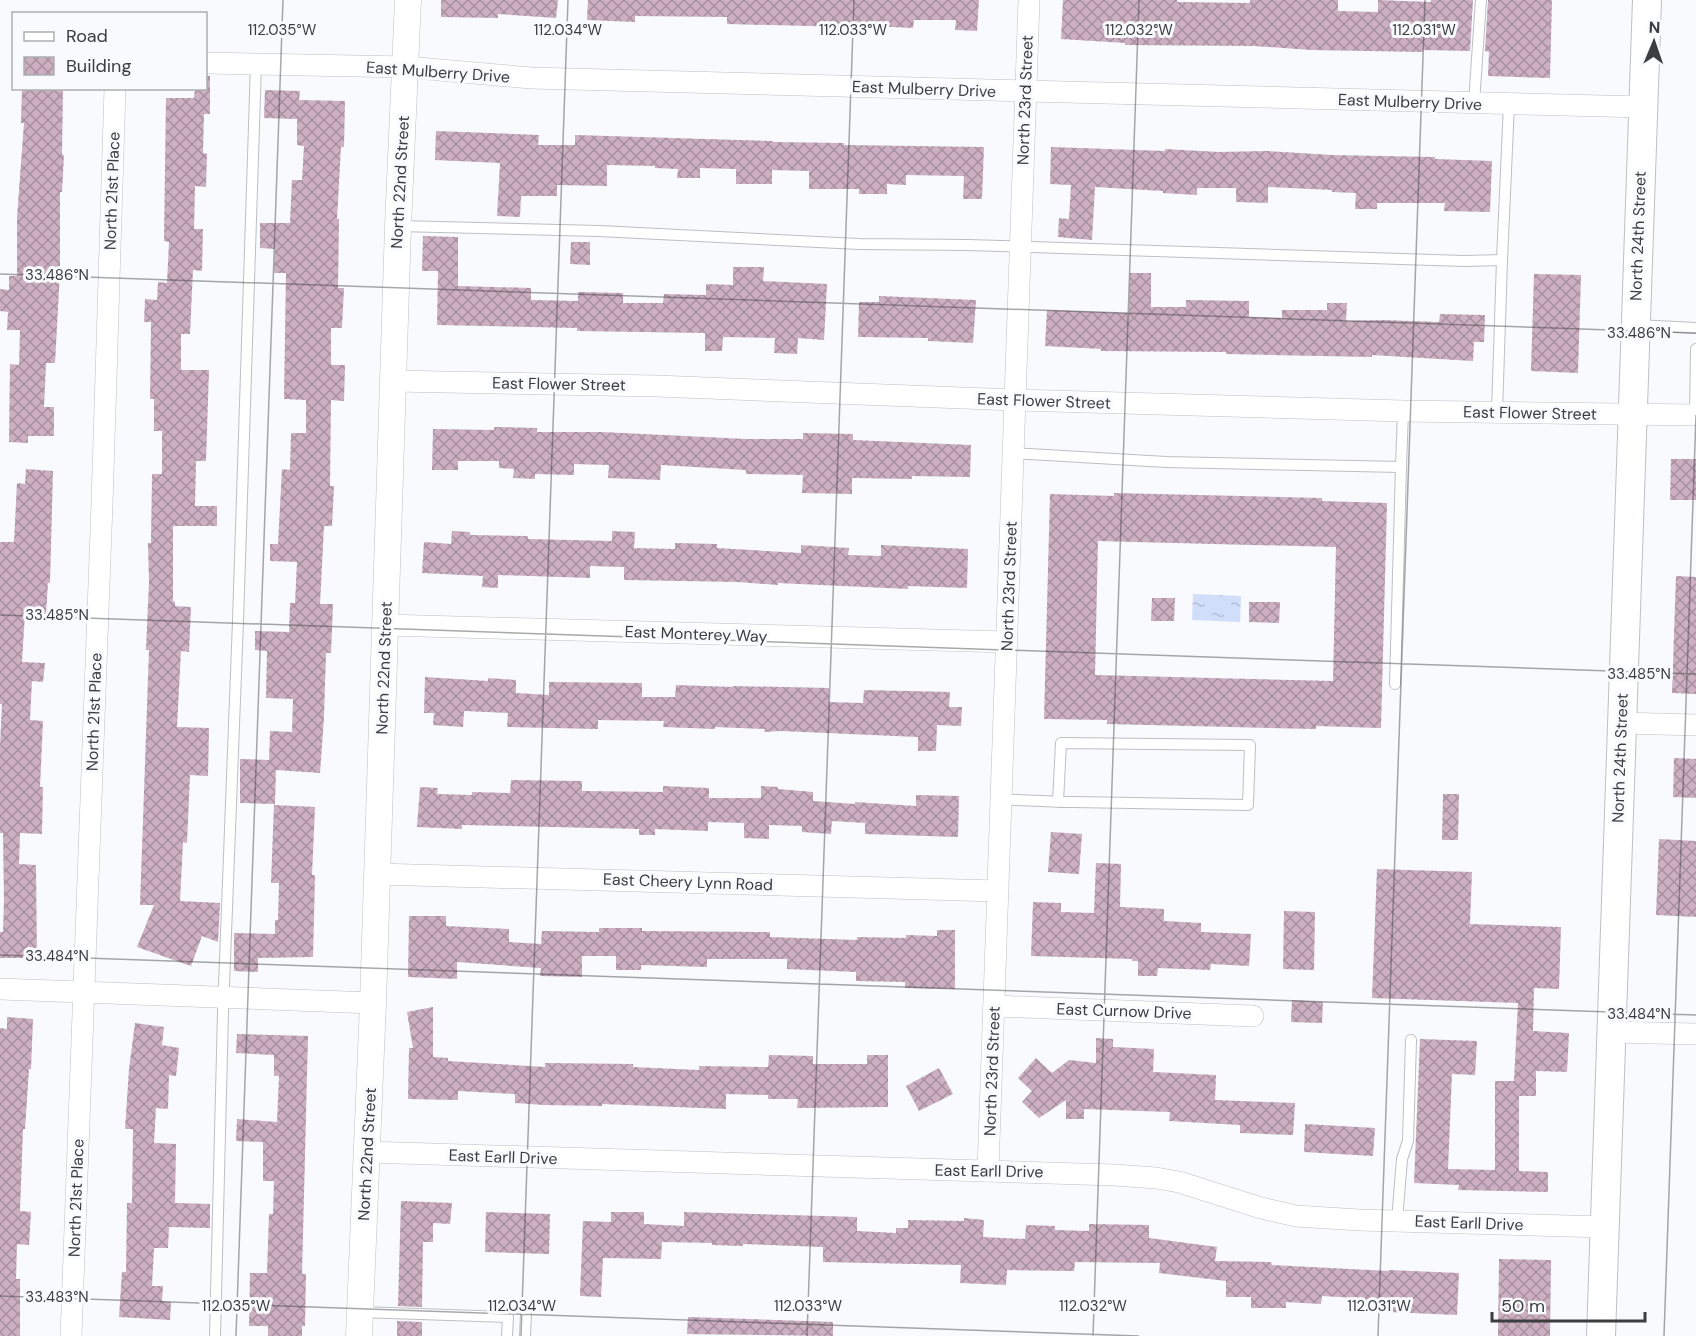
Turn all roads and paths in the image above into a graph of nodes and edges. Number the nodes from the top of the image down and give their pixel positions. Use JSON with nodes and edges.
{"nodes":[{"id":1,"x":408,"y":0,"type":"edge"},
{"id":2,"x":1029,"y":0,"type":"edge"},
{"id":3,"x":1481,"y":0,"type":"edge"},
{"id":4,"x":1647,"y":0,"type":"edge"},
{"id":5,"x":207,"y":63,"type":"edge"},
{"id":6,"x":256,"y":64,"type":"junction"},
{"id":7,"x":406,"y":67,"type":"junction"},
{"id":8,"x":115,"y":90,"type":"edge"},
{"id":9,"x":1026,"y":92,"type":"junction"},
{"id":10,"x":1474,"y":103,"type":"junction"},
{"id":11,"x":1509,"y":104,"type":"junction"},
{"id":12,"x":1643,"y":107,"type":"junction"},
{"id":13,"x":398,"y":226,"type":"junction"},
{"id":14,"x":1020,"y":247,"type":"junction"},
{"id":15,"x":1502,"y":260,"type":"junction"},
{"id":16,"x":1635,"y":325,"type":"junction"},
{"id":17,"x":1696,"y":328,"type":"edge"},
{"id":18,"x":1696,"y":350,"type":"edge"},
{"id":19,"x":393,"y":381,"type":"junction"},
{"id":20,"x":1015,"y":400,"type":"junction"},
{"id":21,"x":1403,"y":411,"type":"junction"},
{"id":22,"x":1497,"y":413,"type":"junction"},
{"id":23,"x":1632,"y":415,"type":"junction"},
{"id":24,"x":1695,"y":415,"type":"edge"},
{"id":25,"x":1013,"y":453,"type":"junction"},
{"id":26,"x":1401,"y":467,"type":"junction"},
{"id":27,"x":386,"y":625,"type":"junction"},
{"id":28,"x":1007,"y":642,"type":"junction"},
{"id":29,"x":1395,"y":684,"type":"dead end"},
{"id":30,"x":1621,"y":723,"type":"junction"},
{"id":31,"x":1696,"y":725,"type":"edge"},
{"id":32,"x":1001,"y":800,"type":"junction"},
{"id":33,"x":1059,"y":802,"type":"junction"},
{"id":34,"x":377,"y":874,"type":"junction"},
{"id":35,"x":998,"y":891,"type":"junction"},
{"id":36,"x":0,"y":989,"type":"edge"},
{"id":37,"x":84,"y":993,"type":"junction"},
{"id":38,"x":224,"y":998,"type":"junction"},
{"id":39,"x":373,"y":1003,"type":"junction"},
{"id":40,"x":994,"y":1006,"type":"junction"},
{"id":41,"x":1254,"y":1016,"type":"dead end"},
{"id":42,"x":1611,"y":1032,"type":"junction"},
{"id":43,"x":1696,"y":1034,"type":"edge"},
{"id":44,"x":1412,"y":1040,"type":"dead end"},
{"id":45,"x":367,"y":1152,"type":"junction"},
{"id":46,"x":988,"y":1171,"type":"junction"},
{"id":47,"x":1397,"y":1221,"type":"junction"},
{"id":48,"x":1605,"y":1227,"type":"junction"},
{"id":49,"x":526,"y":1314,"type":"dead end"},
{"id":50,"x":360,"y":1324,"type":"edge"},
{"id":51,"x":71,"y":1336,"type":"edge"},
{"id":52,"x":215,"y":1336,"type":"edge"},
{"id":53,"x":507,"y":1336,"type":"edge"},
{"id":54,"x":525,"y":1336,"type":"edge"},
{"id":55,"x":1601,"y":1336,"type":"edge"}],
"edges":[{"from":1,"to":7,"type":"street","name":"North 22nd Street"},
{"from":2,"to":9,"type":"street","name":"North 23rd Street"},
{"from":3,"to":10,"type":"lane"},
{"from":4,"to":12,"type":"main road","name":"North 24th Street"},
{"from":5,"to":6,"type":"street","name":"East Mulberry Drive"},
{"from":6,"to":7,"type":"street","name":"East Mulberry Drive"},
{"from":6,"to":38,"type":"lane"},
{"from":7,"to":9,"type":"street","name":"East Mulberry Drive"},
{"from":7,"to":13,"type":"street","name":"North 22nd Street"},
{"from":8,"to":37,"type":"street","name":"North 21st Place"},
{"from":9,"to":10,"type":"street","name":"East Mulberry Drive"},
{"from":9,"to":14,"type":"street","name":"North 23rd Street"},
{"from":10,"to":11,"type":"street","name":"East Mulberry Drive"},
{"from":11,"to":12,"type":"street","name":"East Mulberry Drive"},
{"from":11,"to":15,"type":"lane"},
{"from":12,"to":16,"type":"main road","name":"North 24th Street"},
{"from":13,"to":14,"type":"lane"},
{"from":13,"to":19,"type":"street","name":"North 22nd Street"},
{"from":14,"to":15,"type":"lane"},
{"from":14,"to":20,"type":"street","name":"North 23rd Street"},
{"from":15,"to":22,"type":"lane"},
{"from":16,"to":17,"type":"lane"},
{"from":16,"to":23,"type":"main road","name":"North 24th Street"},
{"from":18,"to":24,"type":"lane"},
{"from":19,"to":20,"type":"street","name":"East Flower Street"},
{"from":19,"to":27,"type":"street","name":"North 22nd Street"},
{"from":20,"to":21,"type":"street","name":"East Flower Street"},
{"from":20,"to":25,"type":"street","name":"North 23rd Street"},
{"from":21,"to":22,"type":"street","name":"East Flower Street"},
{"from":21,"to":26,"type":"lane"},
{"from":22,"to":23,"type":"street","name":"East Flower Street"},
{"from":23,"to":24,"type":"street","name":"East Flower Street"},
{"from":23,"to":30,"type":"main road","name":"North 24th Street"},
{"from":25,"to":26,"type":"lane"},
{"from":25,"to":28,"type":"street","name":"North 23rd Street"},
{"from":26,"to":29,"type":"lane"},
{"from":27,"to":28,"type":"street","name":"East Monterey Way"},
{"from":27,"to":34,"type":"street","name":"North 22nd Street"},
{"from":28,"to":32,"type":"street","name":"North 23rd Street"},
{"from":30,"to":31,"type":"street"},
{"from":30,"to":42,"type":"main road","name":"North 24th Street"},
{"from":32,"to":33,"type":"lane"},
{"from":32,"to":35,"type":"street","name":"North 23rd Street"},
{"from":33,"to":33,"type":"lane"},
{"from":34,"to":35,"type":"street","name":"East Cheery Lynn Road"},
{"from":34,"to":39,"type":"street","name":"North 22nd Street"},
{"from":35,"to":40,"type":"street","name":"North 23rd Street"},
{"from":36,"to":37,"type":"street"},
{"from":37,"to":38,"type":"street"},
{"from":37,"to":51,"type":"street","name":"North 21st Place"},
{"from":38,"to":39,"type":"street"},
{"from":38,"to":52,"type":"lane"},
{"from":39,"to":45,"type":"street","name":"North 22nd Street"},
{"from":40,"to":41,"type":"street","name":"East Curnow Drive"},
{"from":40,"to":46,"type":"street","name":"North 23rd Street"},
{"from":42,"to":43,"type":"street"},
{"from":42,"to":48,"type":"main road","name":"North 24th Street"},
{"from":44,"to":47,"type":"lane"},
{"from":45,"to":46,"type":"street","name":"East Earll Drive"},
{"from":45,"to":50,"type":"street","name":"North 22nd Street"},
{"from":46,"to":47,"type":"street","name":"East Earll Drive"},
{"from":47,"to":48,"type":"street","name":"East Earll Drive"},
{"from":48,"to":55,"type":"main road","name":"North 24th Street"},
{"from":49,"to":54,"type":"lane"},
{"from":50,"to":53,"type":"lane"}]}
